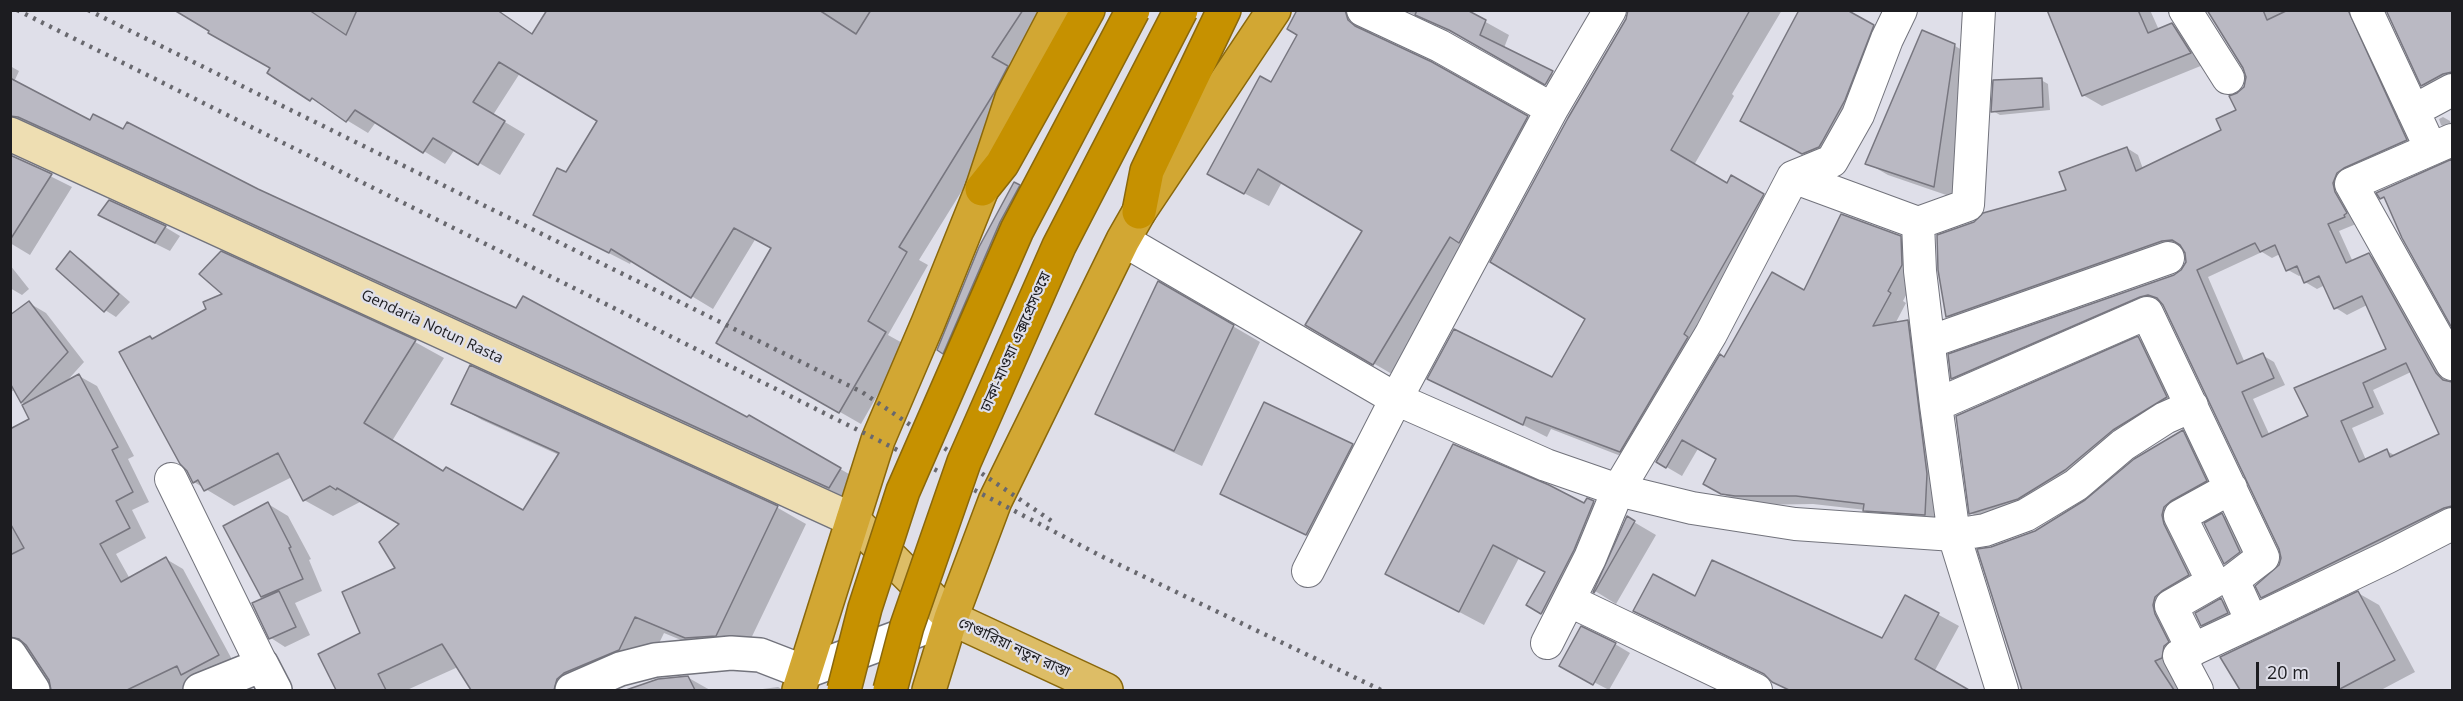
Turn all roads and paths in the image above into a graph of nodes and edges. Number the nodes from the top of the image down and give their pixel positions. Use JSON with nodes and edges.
{"nodes":[{"id":1,"x":1058,"y":10,"type":"edge"},
{"id":2,"x":1088,"y":10,"type":"edge"},
{"id":3,"x":1132,"y":10,"type":"edge"},
{"id":4,"x":1181,"y":10,"type":"edge"},
{"id":5,"x":1224,"y":10,"type":"edge"},
{"id":6,"x":1274,"y":10,"type":"edge"},
{"id":7,"x":1363,"y":10,"type":"edge"},
{"id":8,"x":1610,"y":10,"type":"edge"},
{"id":9,"x":1901,"y":10,"type":"edge"},
{"id":10,"x":1979,"y":10,"type":"edge"},
{"id":11,"x":2185,"y":10,"type":"edge"},
{"id":12,"x":2366,"y":10,"type":"edge"},
{"id":13,"x":2228,"y":78,"type":"dead end"},
{"id":14,"x":2452,"y":90,"type":"edge"},
{"id":15,"x":1552,"y":109,"type":"junction"},
{"id":16,"x":2413,"y":111,"type":"junction"},
{"id":17,"x":10,"y":134,"type":"edge"},
{"id":18,"x":2442,"y":144,"type":"edge"},
{"id":19,"x":1793,"y":177,"type":"junction"},
{"id":20,"x":982,"y":189,"type":"junction"},
{"id":21,"x":1918,"y":223,"type":"junction"},
{"id":22,"x":1131,"y":226,"type":"junction"},
{"id":23,"x":2168,"y":258,"type":"dead end"},
{"id":24,"x":1929,"y":342,"type":"junction"},
{"id":25,"x":2452,"y":364,"type":"edge"},
{"id":26,"x":1396,"y":399,"type":"junction"},
{"id":27,"x":1936,"y":405,"type":"junction"},
{"id":28,"x":2192,"y":406,"type":"junction"},
{"id":29,"x":171,"y":479,"type":"dead end"},
{"id":30,"x":2230,"y":488,"type":"junction"},
{"id":31,"x":1618,"y":490,"type":"junction"},
{"id":32,"x":853,"y":519,"type":"junction"},
{"id":33,"x":2452,"y":524,"type":"edge"},
{"id":34,"x":1954,"y":535,"type":"junction"},
{"id":35,"x":1308,"y":571,"type":"dead end"},
{"id":36,"x":1570,"y":601,"type":"junction"},
{"id":37,"x":951,"y":618,"type":"junction"},
{"id":38,"x":2252,"y":622,"type":"junction"},
{"id":39,"x":1547,"y":643,"type":"dead end"},
{"id":40,"x":2193,"y":650,"type":"junction"},
{"id":41,"x":10,"y":654,"type":"edge"},
{"id":42,"x":268,"y":678,"type":"edge"},
{"id":43,"x":801,"y":681,"type":"edge"},
{"id":44,"x":33,"y":690,"type":"edge"},
{"id":45,"x":200,"y":690,"type":"edge"},
{"id":46,"x":572,"y":690,"type":"edge"},
{"id":47,"x":844,"y":690,"type":"edge"},
{"id":48,"x":890,"y":690,"type":"edge"},
{"id":49,"x":929,"y":690,"type":"edge"},
{"id":50,"x":1106,"y":690,"type":"edge"},
{"id":51,"x":1756,"y":690,"type":"edge"},
{"id":52,"x":2002,"y":690,"type":"edge"},
{"id":53,"x":2197,"y":690,"type":"edge"}],
"edges":[{"from":1,"to":20,"type":"highway"},
{"from":2,"to":20,"type":"highway"},
{"from":3,"to":47,"type":"highway","bridge":true},
{"from":4,"to":48,"type":"highway","name":"ঢাকা-মাওয়া এক্সপ্রেসওয়ে","bridge":true},
{"from":5,"to":22,"type":"highway"},
{"from":6,"to":22,"type":"highway"},
{"from":7,"to":15,"type":"street"},
{"from":8,"to":15,"type":"street"},
{"from":9,"to":19,"type":"street"},
{"from":10,"to":21,"type":"street"},
{"from":11,"to":13,"type":"street"},
{"from":12,"to":16,"type":"street"},
{"from":14,"to":16,"type":"street"},
{"from":15,"to":26,"type":"street"},
{"from":16,"to":18,"type":"street"},
{"from":17,"to":32,"type":"main road","name":"Gendaria Notun Rasta"},
{"from":18,"to":25,"type":"street"},
{"from":19,"to":21,"type":"street"},
{"from":19,"to":31,"type":"street"},
{"from":20,"to":32,"type":"highway"},
{"from":21,"to":24,"type":"street"},
{"from":22,"to":26,"type":"street"},
{"from":22,"to":37,"type":"highway"},
{"from":23,"to":24,"type":"street"},
{"from":24,"to":27,"type":"street"},
{"from":26,"to":31,"type":"street"},
{"from":26,"to":35,"type":"street"},
{"from":27,"to":28,"type":"street"},
{"from":27,"to":34,"type":"street"},
{"from":28,"to":30,"type":"street"},
{"from":28,"to":34,"type":"street"},
{"from":29,"to":42,"type":"street"},
{"from":30,"to":38,"type":"street"},
{"from":30,"to":40,"type":"street"},
{"from":31,"to":34,"type":"street"},
{"from":31,"to":36,"type":"street"},
{"from":32,"to":37,"type":"main road","name":"গেণ্ডারিয়া নতুন রাস্তা"},
{"from":32,"to":43,"type":"highway"},
{"from":33,"to":38,"type":"street"},
{"from":34,"to":52,"type":"street"},
{"from":36,"to":39,"type":"street"},
{"from":36,"to":51,"type":"street"},
{"from":37,"to":43,"type":"street"},
{"from":37,"to":49,"type":"highway"},
{"from":37,"to":50,"type":"main road","name":"গেণ্ডারিয়া নতুন রাস্তা"},
{"from":38,"to":40,"type":"street"},
{"from":40,"to":53,"type":"street"},
{"from":41,"to":44,"type":"street"},
{"from":42,"to":45,"type":"street"},
{"from":43,"to":46,"type":"street"}]}
